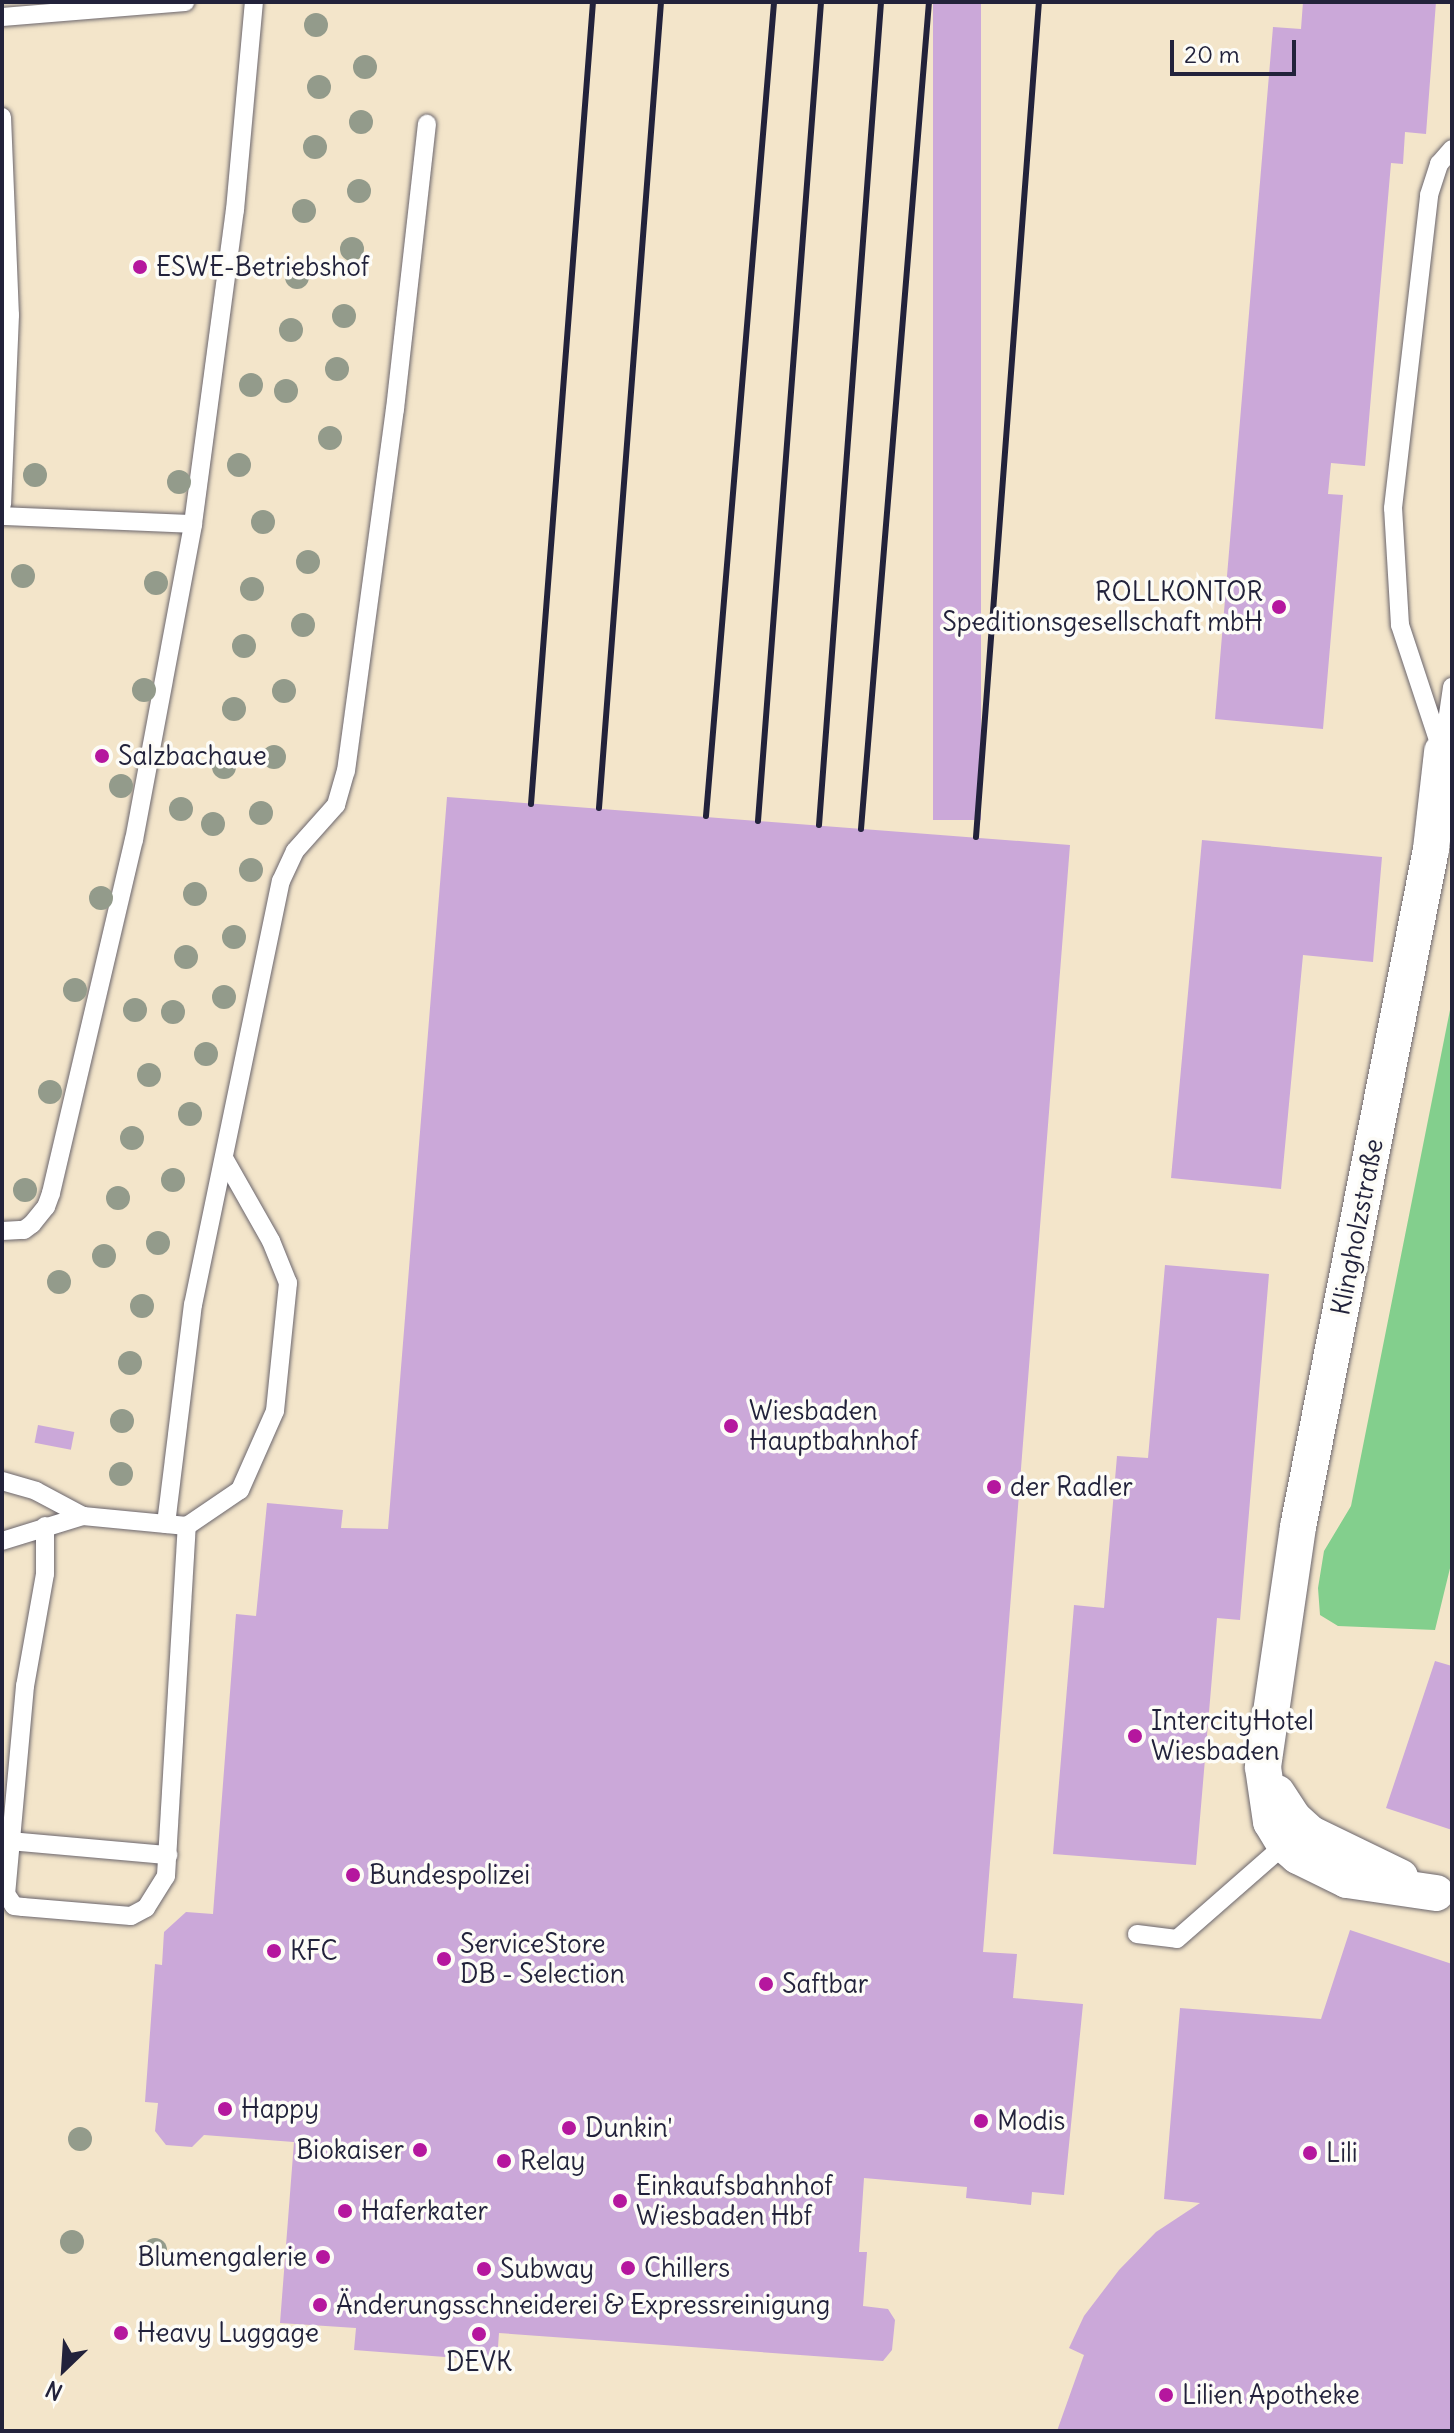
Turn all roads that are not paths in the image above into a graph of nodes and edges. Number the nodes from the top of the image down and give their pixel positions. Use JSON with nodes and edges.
{"nodes":[{"id":1,"x":185,"y":2,"type":"edge"},
{"id":2,"x":254,"y":2,"type":"edge"},
{"id":3,"x":2,"y":17,"type":"edge"},
{"id":4,"x":2,"y":117,"type":"edge"},
{"id":5,"x":427,"y":124,"type":"dead end"},
{"id":6,"x":1452,"y":149,"type":"edge"},
{"id":7,"x":2,"y":504,"type":"edge"},
{"id":8,"x":2,"y":516,"type":"edge"},
{"id":9,"x":193,"y":524,"type":"junction"},
{"id":10,"x":1452,"y":687,"type":"edge"},
{"id":11,"x":1442,"y":752,"type":"junction"},
{"id":12,"x":224,"y":1158,"type":"junction"},
{"id":13,"x":2,"y":1231,"type":"edge"},
{"id":14,"x":2,"y":1481,"type":"edge"},
{"id":15,"x":83,"y":1516,"type":"junction"},
{"id":16,"x":166,"y":1524,"type":"junction"},
{"id":17,"x":45,"y":1526,"type":"junction"},
{"id":18,"x":187,"y":1526,"type":"junction"},
{"id":19,"x":2,"y":1541,"type":"edge"},
{"id":20,"x":1294,"y":1836,"type":"junction"},
{"id":21,"x":10,"y":1841,"type":"junction"},
{"id":22,"x":168,"y":1855,"type":"junction"},
{"id":23,"x":1444,"y":1896,"type":"edge"},
{"id":24,"x":1137,"y":1934,"type":"dead end"}],
"edges":[{"from":1,"to":3,"type":"lane"},
{"from":2,"to":9,"type":"lane"},
{"from":4,"to":7,"type":"lane"},
{"from":5,"to":12,"type":"lane"},
{"from":6,"to":11,"type":"lane"},
{"from":8,"to":9,"type":"lane"},
{"from":9,"to":13,"type":"lane"},
{"from":10,"to":11,"type":"lane","name":"Klingholzstraße"},
{"from":11,"to":20,"type":"street","name":"Klingholzstraße"},
{"from":12,"to":16,"type":"lane"},
{"from":12,"to":18,"type":"lane"},
{"from":14,"to":15,"type":"lane"},
{"from":15,"to":16,"type":"lane"},
{"from":15,"to":17,"type":"lane"},
{"from":16,"to":18,"type":"lane"},
{"from":17,"to":19,"type":"lane"},
{"from":17,"to":21,"type":"lane"},
{"from":18,"to":22,"type":"lane"},
{"from":20,"to":23,"type":"street","name":"Klingholzstraße"},
{"from":20,"to":24,"type":"lane"},
{"from":21,"to":22,"type":"lane"},
{"from":21,"to":22,"type":"lane"}]}
